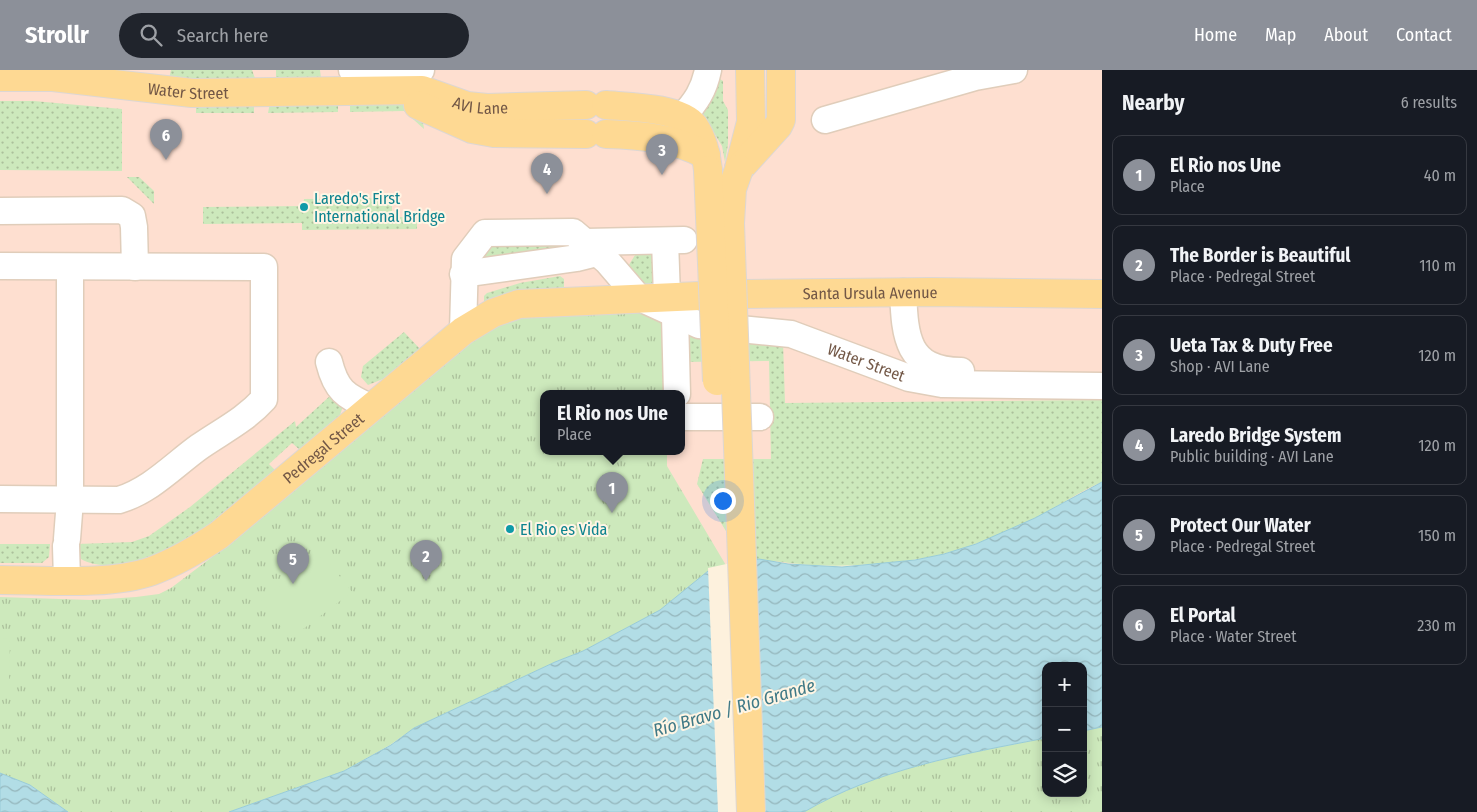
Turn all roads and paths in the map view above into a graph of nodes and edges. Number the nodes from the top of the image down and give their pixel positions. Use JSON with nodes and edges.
{"nodes":[{"id":1,"x":352,"y":70,"type":"edge"},
{"id":2,"x":708,"y":70,"type":"edge"},
{"id":3,"x":734,"y":70,"type":"edge"},
{"id":4,"x":750,"y":70,"type":"edge"},
{"id":5,"x":766,"y":70,"type":"edge"},
{"id":6,"x":781,"y":70,"type":"edge"},
{"id":7,"x":1014,"y":70,"type":"edge"},
{"id":8,"x":424,"y":77,"type":"edge"},
{"id":9,"x":0,"y":78,"type":"edge"},
{"id":10,"x":376,"y":92,"type":"junction"},
{"id":11,"x":682,"y":117,"type":"junction"},
{"id":12,"x":825,"y":120,"type":"dead end"},
{"id":13,"x":707,"y":163,"type":"junction"},
{"id":14,"x":739,"y":169,"type":"junction"},
{"id":15,"x":0,"y":210,"type":"edge"},
{"id":16,"x":591,"y":248,"type":"junction"},
{"id":17,"x":62,"y":267,"type":"junction"},
{"id":18,"x":135,"y":267,"type":"junction"},
{"id":19,"x":0,"y":270,"type":"edge"},
{"id":20,"x":463,"y":274,"type":"junction"},
{"id":21,"x":917,"y":292,"type":"junction"},
{"id":22,"x":1102,"y":294,"type":"edge"},
{"id":23,"x":638,"y":298,"type":"junction"},
{"id":24,"x":678,"y":302,"type":"junction"},
{"id":25,"x":463,"y":331,"type":"junction"},
{"id":26,"x":338,"y":362,"type":"dead end"},
{"id":27,"x":1102,"y":372,"type":"edge"},
{"id":28,"x":1102,"y":386,"type":"edge"},
{"id":29,"x":677,"y":390,"type":"edge"},
{"id":30,"x":370,"y":406,"type":"junction"},
{"id":31,"x":685,"y":417,"type":"edge"},
{"id":32,"x":760,"y":417,"type":"dead end"},
{"id":33,"x":0,"y":499,"type":"edge"},
{"id":34,"x":70,"y":500,"type":"junction"},
{"id":35,"x":0,"y":580,"type":"edge"},
{"id":36,"x":67,"y":580,"type":"junction"},
{"id":37,"x":734,"y":812,"type":"edge"},
{"id":38,"x":751,"y":812,"type":"edge"}],
"edges":[{"from":1,"to":8,"type":"street"},
{"from":2,"to":11,"type":"street"},
{"from":3,"to":14,"type":"main road"},
{"from":4,"to":14,"type":"main road"},
{"from":5,"to":14,"type":"main road"},
{"from":6,"to":14,"type":"main road"},
{"from":7,"to":12,"type":"street"},
{"from":8,"to":10,"type":"main road","name":"AVI Lane"},
{"from":8,"to":11,"type":"main road","name":"AVI Lane"},
{"from":9,"to":10,"type":"main road","name":"Water Street"},
{"from":10,"to":13,"type":"main road"},
{"from":11,"to":13,"type":"main road"},
{"from":13,"to":37,"type":"main road","bridge":true},
{"from":14,"to":38,"type":"main road","bridge":true},
{"from":15,"to":18,"type":"street"},
{"from":16,"to":20,"type":"street"},
{"from":16,"to":20,"type":"street"},
{"from":16,"to":23,"type":"street"},
{"from":16,"to":24,"type":"street"},
{"from":17,"to":18,"type":"street"},
{"from":17,"to":19,"type":"street"},
{"from":17,"to":34,"type":"street"},
{"from":18,"to":34,"type":"street"},
{"from":20,"to":25,"type":"street"},
{"from":21,"to":22,"type":"main road","name":"Santa Ursula Avenue"},
{"from":21,"to":24,"type":"main road","name":"Santa Ursula Avenue"},
{"from":21,"to":27,"type":"street","name":"Water Street"},
{"from":23,"to":24,"type":"main road","name":"Santa Ursula Avenue"},
{"from":23,"to":25,"type":"main road","name":"Pedregal Street"},
{"from":24,"to":28,"type":"street","name":"Water Street"},
{"from":24,"to":29,"type":"street"},
{"from":25,"to":30,"type":"main road","name":"Pedregal Street"},
{"from":26,"to":30,"type":"street"},
{"from":30,"to":36,"type":"main road","name":"Pedregal Street"},
{"from":31,"to":32,"type":"street"},
{"from":33,"to":34,"type":"street"},
{"from":34,"to":36,"type":"street"},
{"from":35,"to":36,"type":"main road","name":"Pedregal Street"}]}
